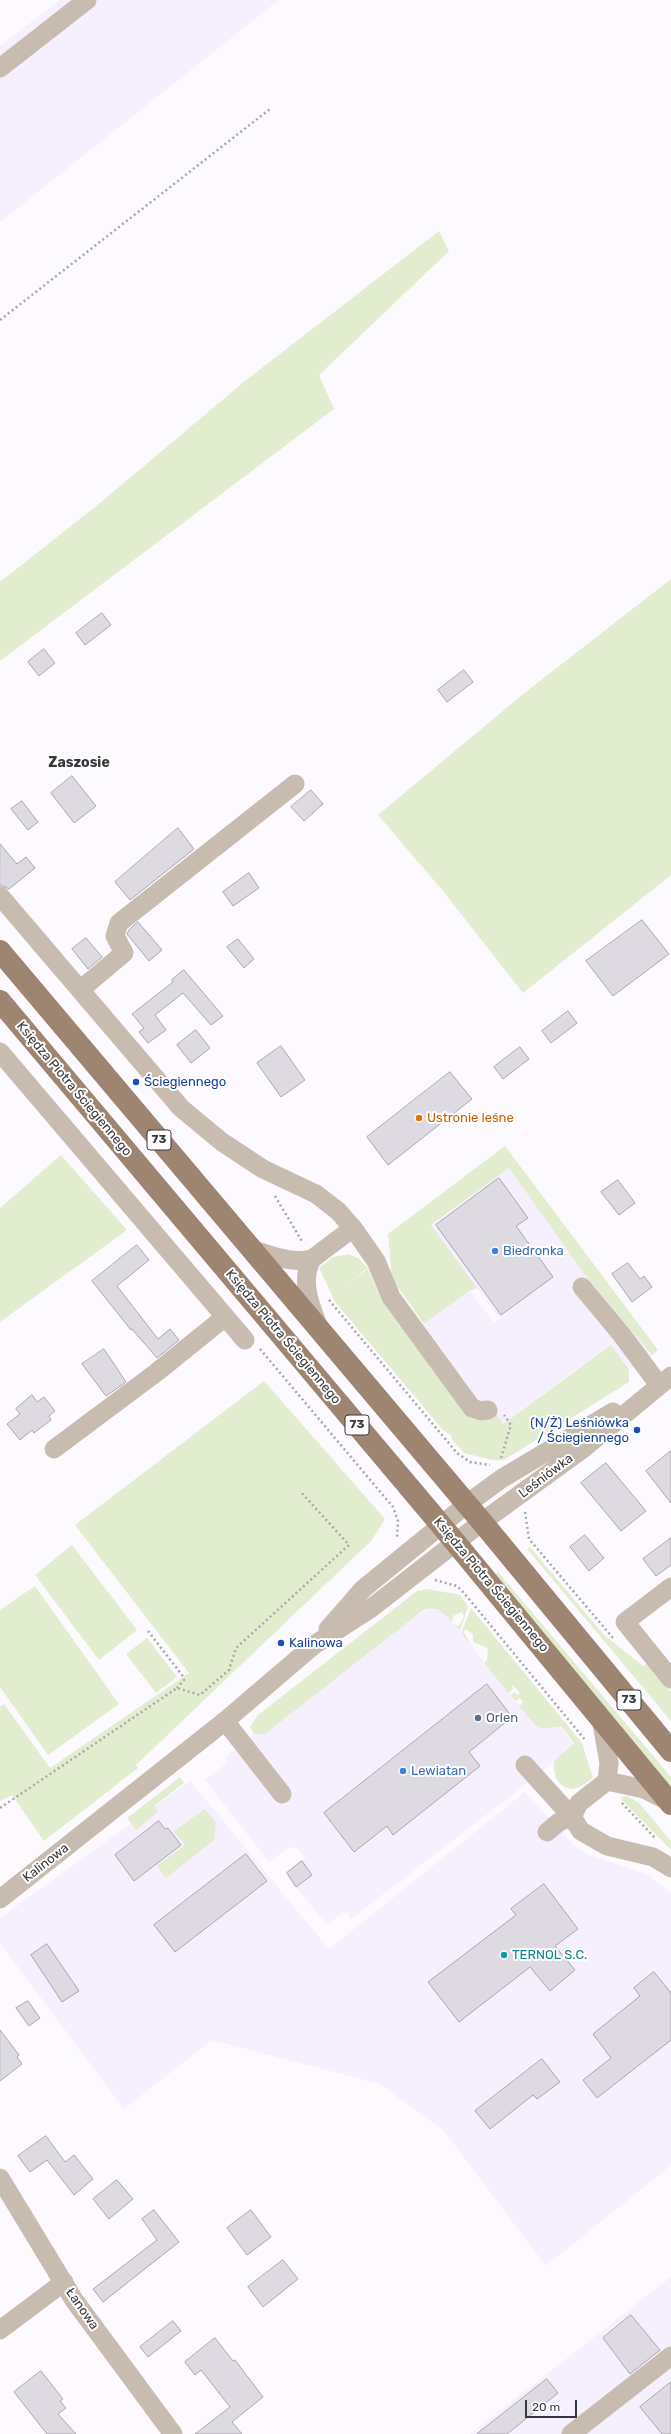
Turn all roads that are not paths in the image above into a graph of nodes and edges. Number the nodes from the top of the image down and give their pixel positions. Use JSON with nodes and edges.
{"nodes":[{"id":1,"x":87,"y":0,"type":"edge"},
{"id":2,"x":0,"y":68,"type":"edge"},
{"id":3,"x":295,"y":784,"type":"dead end"},
{"id":4,"x":0,"y":896,"type":"edge"},
{"id":5,"x":0,"y":951,"type":"edge"},
{"id":6,"x":80,"y":990,"type":"junction"},
{"id":7,"x":0,"y":1000,"type":"edge"},
{"id":8,"x":0,"y":1052,"type":"edge"},
{"id":9,"x":353,"y":1228,"type":"junction"},
{"id":10,"x":251,"y":1248,"type":"junction"},
{"id":11,"x":309,"y":1254,"type":"junction"},
{"id":12,"x":582,"y":1287,"type":"dead end"},
{"id":13,"x":225,"y":1317,"type":"junction"},
{"id":14,"x":321,"y":1332,"type":"junction"},
{"id":15,"x":245,"y":1340,"type":"dead end"},
{"id":16,"x":661,"y":1384,"type":"edge"},
{"id":17,"x":493,"y":1409,"type":"road end"},
{"id":18,"x":54,"y":1449,"type":"dead end"},
{"id":19,"x":467,"y":1504,"type":"junction"},
{"id":20,"x":482,"y":1522,"type":"junction"},
{"id":21,"x":441,"y":1524,"type":"junction"},
{"id":22,"x":456,"y":1543,"type":"junction"},
{"id":23,"x":671,"y":1587,"type":"edge"},
{"id":24,"x":314,"y":1645,"type":"junction"},
{"id":25,"x":671,"y":1679,"type":"edge"},
{"id":26,"x":601,"y":1718,"type":"junction"},
{"id":27,"x":226,"y":1721,"type":"junction"},
{"id":28,"x":671,"y":1750,"type":"edge"},
{"id":29,"x":525,"y":1765,"type":"dead end"},
{"id":30,"x":607,"y":1781,"type":"junction"},
{"id":31,"x":282,"y":1794,"type":"dead end"},
{"id":32,"x":670,"y":1802,"type":"edge"},
{"id":33,"x":572,"y":1816,"type":"junction"},
{"id":34,"x":547,"y":1832,"type":"dead end"},
{"id":35,"x":671,"y":1868,"type":"edge"},
{"id":36,"x":0,"y":1898,"type":"edge"},
{"id":37,"x":0,"y":2178,"type":"edge"},
{"id":38,"x":64,"y":2282,"type":"junction"},
{"id":39,"x":0,"y":2330,"type":"edge"},
{"id":40,"x":671,"y":2356,"type":"edge"},
{"id":41,"x":173,"y":2434,"type":"edge"},
{"id":42,"x":571,"y":2434,"type":"edge"}],
"edges":[{"from":1,"to":2,"type":"street"},
{"from":3,"to":6,"type":"street"},
{"from":4,"to":6,"type":"street"},
{"from":5,"to":10,"type":"main road","number":"73"},
{"from":6,"to":9,"type":"street"},
{"from":7,"to":21,"type":"main road","name":"Księdza Piotra Ściegiennego","number":"73"},
{"from":8,"to":13,"type":"street"},
{"from":9,"to":11,"type":"street"},
{"from":9,"to":17,"type":"street"},
{"from":10,"to":11,"type":"street"},
{"from":10,"to":14,"type":"main road","number":"73"},
{"from":11,"to":14,"type":"street"},
{"from":12,"to":16,"type":"street"},
{"from":13,"to":15,"type":"street"},
{"from":13,"to":18,"type":"street"},
{"from":14,"to":19,"type":"main road","number":"73"},
{"from":16,"to":19,"type":"street","name":"Leśniówka"},
{"from":16,"to":20,"type":"street","name":"Leśniówka"},
{"from":19,"to":20,"type":"main road","number":"73"},
{"from":19,"to":21,"type":"street","name":"Kalinowa"},
{"from":20,"to":22,"type":"street","name":"Leśniówka"},
{"from":20,"to":28,"type":"main road","number":"73"},
{"from":21,"to":22,"type":"main road","name":"Księdza Piotra Ściegiennego","number":"73"},
{"from":21,"to":24,"type":"street","name":"Kalinowa"},
{"from":22,"to":24,"type":"street","name":"Kalinowa"},
{"from":22,"to":26,"type":"main road","name":"Księdza Piotra Ściegiennego","number":"73"},
{"from":23,"to":25,"type":"street"},
{"from":24,"to":27,"type":"street","name":"Kalinowa"},
{"from":26,"to":30,"type":"street"},
{"from":26,"to":32,"type":"main road","name":"Księdza Piotra Ściegiennego","number":"73"},
{"from":27,"to":31,"type":"street"},
{"from":27,"to":36,"type":"street","name":"Kalinowa"},
{"from":29,"to":33,"type":"street"},
{"from":30,"to":32,"type":"street"},
{"from":30,"to":33,"type":"street"},
{"from":33,"to":34,"type":"street"},
{"from":33,"to":35,"type":"street"},
{"from":37,"to":38,"type":"street","name":"Łanowa"},
{"from":38,"to":39,"type":"street"},
{"from":38,"to":41,"type":"street","name":"Łanowa"},
{"from":40,"to":42,"type":"street"}]}
